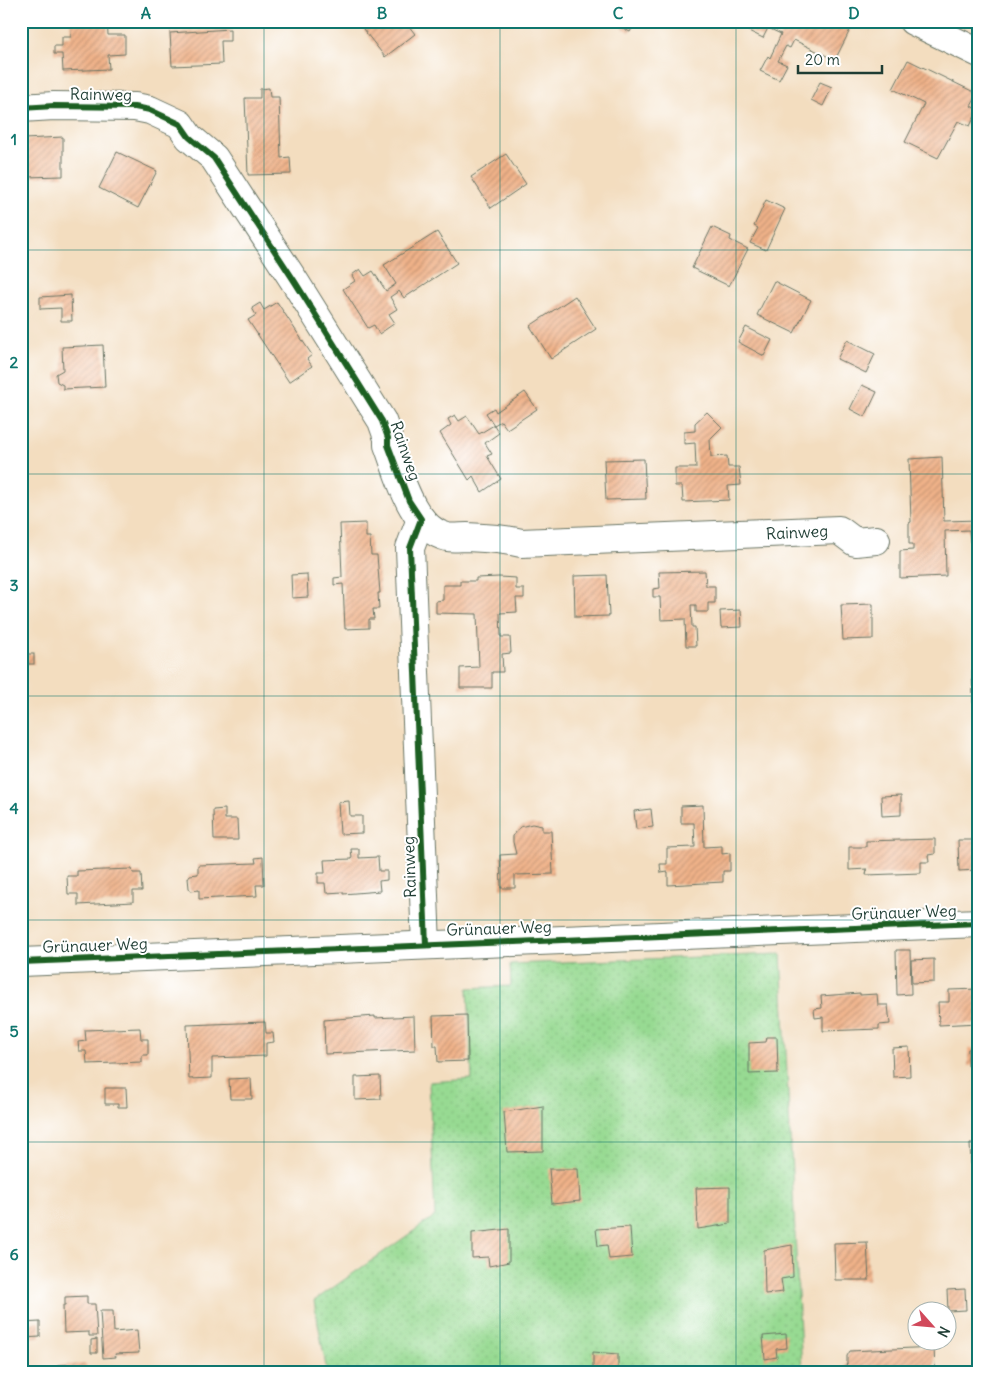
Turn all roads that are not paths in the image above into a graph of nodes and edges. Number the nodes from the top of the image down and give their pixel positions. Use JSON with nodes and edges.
{"nodes":[{"id":1,"x":913,"y":21,"type":"edge"},
{"id":2,"x":979,"y":53,"type":"edge"},
{"id":3,"x":21,"y":108,"type":"edge"},
{"id":4,"x":421,"y":518,"type":"junction"},
{"id":5,"x":876,"y":540,"type":"dead end"},
{"id":6,"x":979,"y":923,"type":"edge"},
{"id":7,"x":426,"y":945,"type":"junction"},
{"id":8,"x":21,"y":962,"type":"edge"}],
"edges":[{"from":1,"to":2,"type":"street"},
{"from":3,"to":4,"type":"street","name":"Rainweg"},
{"from":4,"to":5,"type":"street","name":"Rainweg"},
{"from":4,"to":7,"type":"street","name":"Rainweg"},
{"from":6,"to":7,"type":"street","name":"Grünauer Weg"},
{"from":7,"to":8,"type":"street","name":"Grünauer Weg"}]}
